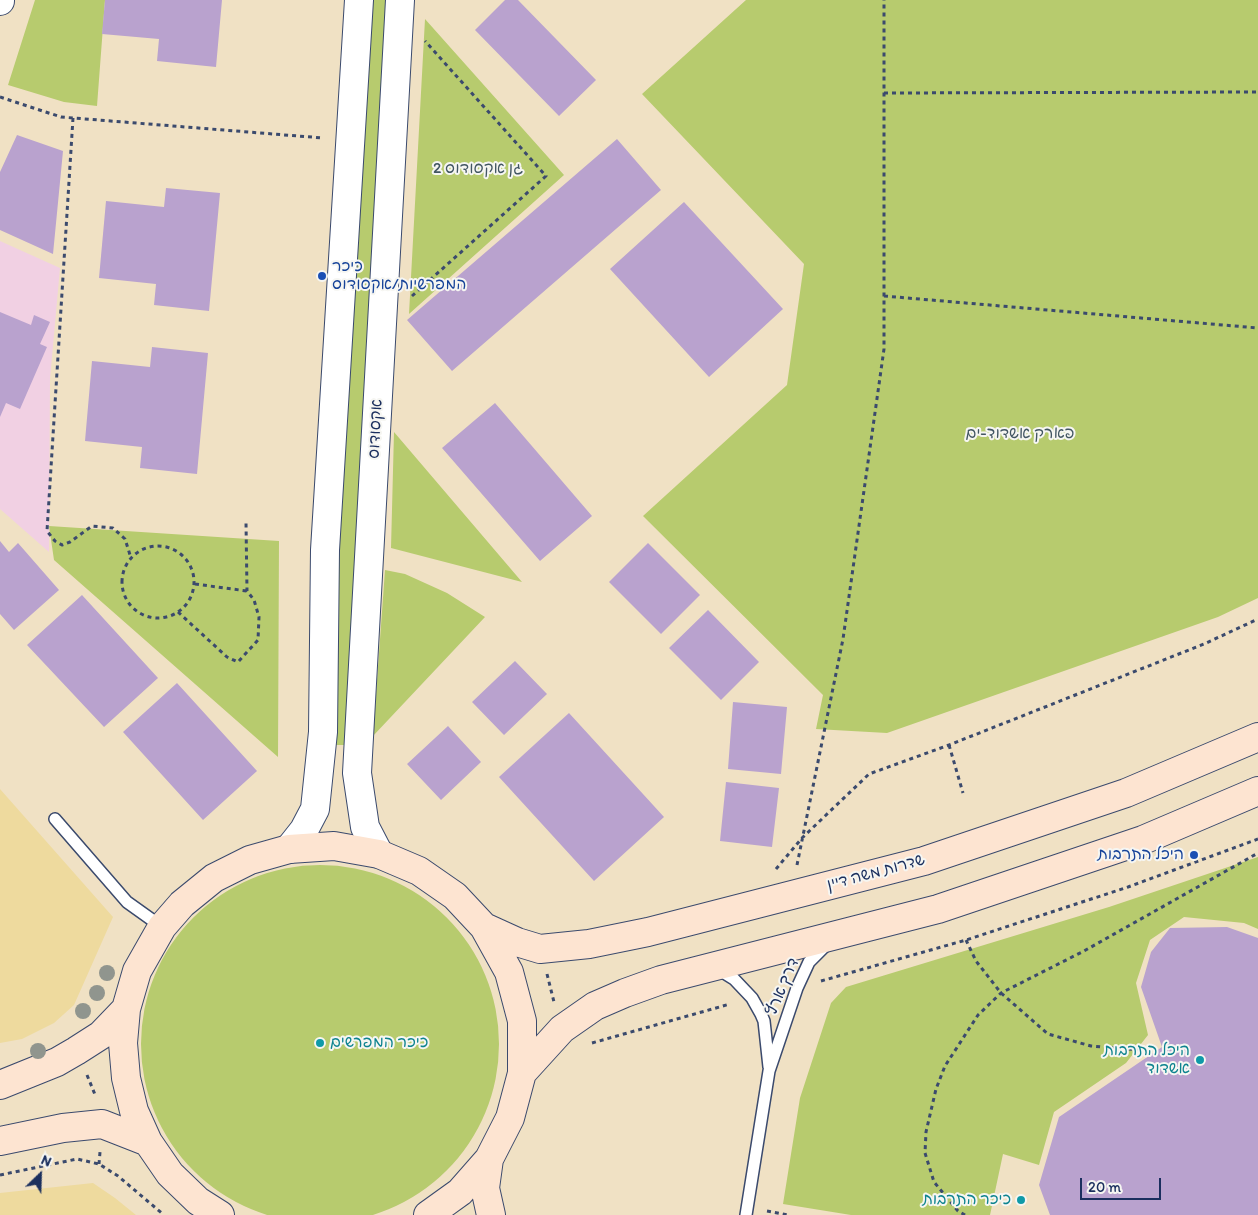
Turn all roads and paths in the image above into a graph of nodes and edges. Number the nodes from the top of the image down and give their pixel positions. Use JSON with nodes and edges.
{"nodes":[{"id":1,"x":359,"y":0,"type":"edge"},
{"id":2,"x":884,"y":0,"type":"edge"},
{"id":3,"x":399,"y":6,"type":"edge"},
{"id":4,"x":1258,"y":92,"type":"edge"},
{"id":5,"x":884,"y":93,"type":"junction"},
{"id":6,"x":0,"y":97,"type":"edge"},
{"id":7,"x":73,"y":118,"type":"junction"},
{"id":8,"x":351,"y":140,"type":"junction"},
{"id":9,"x":884,"y":296,"type":"junction"},
{"id":10,"x":382,"y":323,"type":"junction"},
{"id":11,"x":1258,"y":328,"type":"edge"},
{"id":12,"x":246,"y":522,"type":"dead end"},
{"id":13,"x":130,"y":558,"type":"junction"},
{"id":14,"x":194,"y":584,"type":"junction"},
{"id":15,"x":247,"y":591,"type":"junction"},
{"id":16,"x":178,"y":612,"type":"junction"},
{"id":17,"x":1258,"y":620,"type":"edge"},
{"id":18,"x":1258,"y":737,"type":"edge"},
{"id":19,"x":949,"y":745,"type":"junction"},
{"id":20,"x":1258,"y":791,"type":"edge"},
{"id":21,"x":963,"y":793,"type":"dead end"},
{"id":22,"x":55,"y":819,"type":"dead end"},
{"id":23,"x":802,"y":838,"type":"junction"},
{"id":24,"x":1258,"y":839,"type":"edge"},
{"id":25,"x":289,"y":849,"type":"junction"},
{"id":26,"x":1258,"y":853,"type":"edge"},
{"id":27,"x":379,"y":854,"type":"junction"},
{"id":28,"x":767,"y":872,"type":"dead end"},
{"id":29,"x":791,"y":896,"type":"junction"},
{"id":30,"x":484,"y":927,"type":"junction"},
{"id":31,"x":162,"y":928,"type":"junction"},
{"id":32,"x":849,"y":932,"type":"junction"},
{"id":33,"x":966,"y":940,"type":"junction"},
{"id":34,"x":540,"y":949,"type":"junction"},
{"id":35,"x":714,"y":966,"type":"junction"},
{"id":36,"x":797,"y":988,"type":"junction"},
{"id":37,"x":1001,"y":993,"type":"junction"},
{"id":38,"x":752,"y":998,"type":"junction"},
{"id":39,"x":126,"y":1010,"type":"junction"},
{"id":40,"x":562,"y":1029,"type":"junction"},
{"id":41,"x":1140,"y":1050,"type":"dead end"},
{"id":42,"x":76,"y":1051,"type":"junction"},
{"id":43,"x":769,"y":1071,"type":"junction"},
{"id":44,"x":522,"y":1073,"type":"junction"},
{"id":45,"x":0,"y":1086,"type":"edge"},
{"id":46,"x":102,"y":1124,"type":"junction"},
{"id":47,"x":0,"y":1142,"type":"edge"},
{"id":48,"x":148,"y":1142,"type":"junction"},
{"id":49,"x":489,"y":1159,"type":"junction"},
{"id":50,"x":99,"y":1164,"type":"junction"},
{"id":51,"x":0,"y":1175,"type":"edge"},
{"id":52,"x":164,"y":1215,"type":"edge"},
{"id":53,"x":220,"y":1215,"type":"edge"},
{"id":54,"x":428,"y":1215,"type":"edge"},
{"id":55,"x":491,"y":1215,"type":"edge"},
{"id":56,"x":746,"y":1215,"type":"edge"},
{"id":57,"x":965,"y":1215,"type":"edge"}],
"edges":[{"from":1,"to":8,"type":"street"},
{"from":2,"to":5,"type":"path"},
{"from":3,"to":10,"type":"street","name":"אקסודוס"},
{"from":3,"to":10,"type":"path"},
{"from":4,"to":5,"type":"path"},
{"from":5,"to":9,"type":"path"},
{"from":6,"to":7,"type":"path"},
{"from":7,"to":8,"type":"path"},
{"from":7,"to":13,"type":"path"},
{"from":8,"to":25,"type":"street"},
{"from":9,"to":11,"type":"path"},
{"from":9,"to":23,"type":"path"},
{"from":10,"to":27,"type":"street","name":"אקסודוס"},
{"from":12,"to":15,"type":"path"},
{"from":13,"to":14,"type":"path"},
{"from":13,"to":16,"type":"path"},
{"from":14,"to":15,"type":"path"},
{"from":14,"to":16,"type":"path"},
{"from":15,"to":16,"type":"path"},
{"from":17,"to":19,"type":"path"},
{"from":18,"to":29,"type":"main road","name":"שדרות משה דיין"},
{"from":19,"to":21,"type":"path"},
{"from":19,"to":23,"type":"path"},
{"from":20,"to":32,"type":"main road"},
{"from":22,"to":31,"type":"lane"},
{"from":23,"to":28,"type":"path"},
{"from":23,"to":29,"type":"path"},
{"from":24,"to":33,"type":"path"},
{"from":25,"to":27,"type":"main road"},
{"from":25,"to":31,"type":"main road"},
{"from":26,"to":37,"type":"path"},
{"from":27,"to":30,"type":"main road"},
{"from":29,"to":34,"type":"main road","name":"שדרות משה דיין"},
{"from":30,"to":34,"type":"main road","name":"שדרות משה דיין"},
{"from":30,"to":44,"type":"main road"},
{"from":31,"to":39,"type":"main road"},
{"from":32,"to":35,"type":"main road"},
{"from":32,"to":36,"type":"lane","name":"דרך ארץ"},
{"from":33,"to":36,"type":"path"},
{"from":33,"to":37,"type":"path"},
{"from":34,"to":40,"type":"path"},
{"from":35,"to":38,"type":"lane","name":"דרך ארץ"},
{"from":35,"to":40,"type":"main road"},
{"from":36,"to":43,"type":"lane","name":"דרך ארץ"},
{"from":37,"to":41,"type":"path"},
{"from":37,"to":57,"type":"path"},
{"from":38,"to":40,"type":"path"},
{"from":38,"to":43,"type":"lane","name":"דרך ארץ"},
{"from":39,"to":42,"type":"main road"},
{"from":39,"to":48,"type":"main road"},
{"from":40,"to":44,"type":"main road"},
{"from":42,"to":45,"type":"main road"},
{"from":42,"to":46,"type":"path"},
{"from":43,"to":56,"type":"lane","name":"דרך ארץ"},
{"from":44,"to":49,"type":"main road"},
{"from":46,"to":47,"type":"main road"},
{"from":46,"to":48,"type":"main road"},
{"from":46,"to":50,"type":"path"},
{"from":48,"to":53,"type":"main road"},
{"from":49,"to":54,"type":"main road"},
{"from":49,"to":55,"type":"main road"},
{"from":50,"to":51,"type":"path"},
{"from":50,"to":52,"type":"path"}]}
